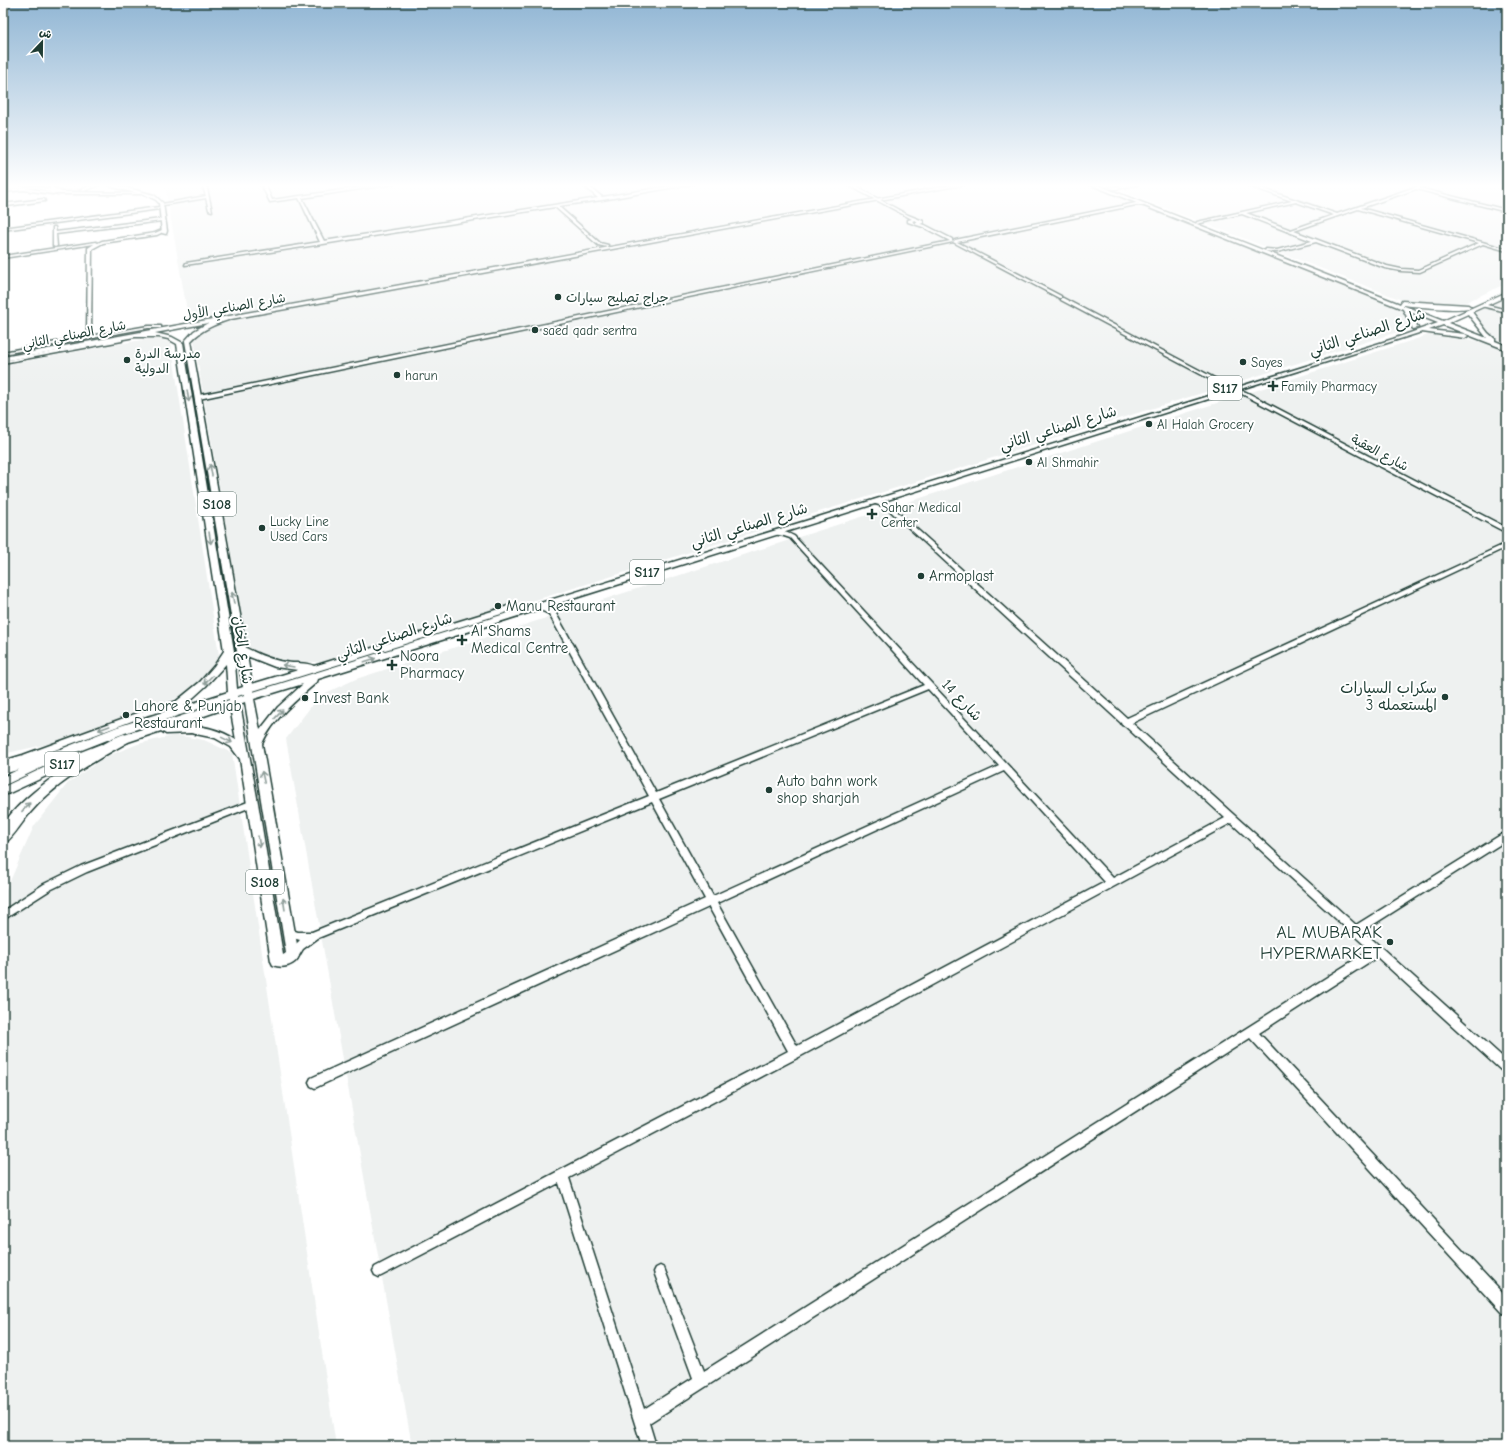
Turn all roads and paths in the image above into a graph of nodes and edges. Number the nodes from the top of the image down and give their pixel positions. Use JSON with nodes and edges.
{"nodes":[{"id":1,"x":41,"y":252,"type":"edge"},
{"id":2,"x":48,"y":252,"type":"edge"},
{"id":3,"x":89,"y":252,"type":"edge"},
{"id":4,"x":93,"y":252,"type":"edge"},
{"id":5,"x":267,"y":252,"type":"edge"},
{"id":6,"x":568,"y":252,"type":"edge"},
{"id":7,"x":589,"y":252,"type":"edge"},
{"id":8,"x":902,"y":252,"type":"edge"},
{"id":9,"x":973,"y":252,"type":"edge"},
{"id":10,"x":1263,"y":252,"type":"edge"},
{"id":11,"x":1276,"y":252,"type":"edge"},
{"id":12,"x":1345,"y":252,"type":"edge"},
{"id":13,"x":1463,"y":252,"type":"edge"},
{"id":14,"x":3,"y":258,"type":"edge"},
{"id":15,"x":186,"y":264,"type":"dead end"},
{"id":16,"x":1507,"y":288,"type":"edge"},
{"id":17,"x":1507,"y":294,"type":"edge"},
{"id":18,"x":1397,"y":302,"type":"junction"},
{"id":19,"x":1486,"y":304,"type":"junction"},
{"id":20,"x":1406,"y":309,"type":"junction"},
{"id":21,"x":1468,"y":309,"type":"junction"},
{"id":22,"x":1507,"y":311,"type":"edge"},
{"id":23,"x":229,"y":318,"type":"junction"},
{"id":24,"x":1442,"y":321,"type":"junction"},
{"id":25,"x":1417,"y":330,"type":"junction"},
{"id":26,"x":135,"y":335,"type":"junction"},
{"id":27,"x":150,"y":335,"type":"junction"},
{"id":28,"x":98,"y":337,"type":"junction"},
{"id":29,"x":85,"y":338,"type":"junction"},
{"id":30,"x":1481,"y":338,"type":"junction"},
{"id":31,"x":1493,"y":340,"type":"junction"},
{"id":32,"x":184,"y":342,"type":"junction"},
{"id":33,"x":1507,"y":347,"type":"edge"},
{"id":34,"x":41,"y":352,"type":"junction"},
{"id":35,"x":3,"y":355,"type":"edge"},
{"id":36,"x":31,"y":356,"type":"junction"},
{"id":37,"x":3,"y":361,"type":"edge"},
{"id":38,"x":1227,"y":387,"type":"junction"},
{"id":39,"x":1242,"y":390,"type":"junction"},
{"id":40,"x":199,"y":397,"type":"junction"},
{"id":41,"x":888,"y":502,"type":"junction"},
{"id":42,"x":1507,"y":531,"type":"edge"},
{"id":43,"x":792,"y":533,"type":"junction"},
{"id":44,"x":1507,"y":546,"type":"edge"},
{"id":45,"x":556,"y":600,"type":"junction"},
{"id":46,"x":538,"y":606,"type":"junction"},
{"id":47,"x":552,"y":612,"type":"junction"},
{"id":48,"x":242,"y":650,"type":"junction"},
{"id":49,"x":229,"y":651,"type":"junction"},
{"id":50,"x":326,"y":665,"type":"junction"},
{"id":51,"x":319,"y":676,"type":"junction"},
{"id":52,"x":929,"y":686,"type":"junction"},
{"id":53,"x":264,"y":689,"type":"junction"},
{"id":54,"x":248,"y":693,"type":"junction"},
{"id":55,"x":234,"y":698,"type":"junction"},
{"id":56,"x":221,"y":702,"type":"junction"},
{"id":57,"x":181,"y":703,"type":"junction"},
{"id":58,"x":162,"y":717,"type":"junction"},
{"id":59,"x":1125,"y":722,"type":"junction"},
{"id":60,"x":129,"y":737,"type":"junction"},
{"id":61,"x":257,"y":746,"type":"junction"},
{"id":62,"x":60,"y":754,"type":"junction"},
{"id":63,"x":244,"y":759,"type":"junction"},
{"id":64,"x":3,"y":764,"type":"edge"},
{"id":65,"x":1005,"y":767,"type":"junction"},
{"id":66,"x":3,"y":769,"type":"edge"},
{"id":67,"x":3,"y":782,"type":"edge"},
{"id":68,"x":3,"y":792,"type":"edge"},
{"id":69,"x":655,"y":798,"type":"junction"},
{"id":70,"x":253,"y":803,"type":"junction"},
{"id":71,"x":1231,"y":819,"type":"junction"},
{"id":72,"x":1507,"y":835,"type":"edge"},
{"id":73,"x":3,"y":838,"type":"edge"},
{"id":74,"x":1112,"y":883,"type":"junction"},
{"id":75,"x":711,"y":901,"type":"junction"},
{"id":76,"x":3,"y":916,"type":"edge"},
{"id":77,"x":1355,"y":930,"type":"junction"},
{"id":78,"x":289,"y":932,"type":"junction"},
{"id":79,"x":315,"y":935,"type":"junction"},
{"id":80,"x":1378,"y":951,"type":"junction"},
{"id":81,"x":293,"y":956,"type":"junction"},
{"id":82,"x":1251,"y":1032,"type":"junction"},
{"id":83,"x":795,"y":1053,"type":"junction"},
{"id":84,"x":1507,"y":1068,"type":"edge"},
{"id":85,"x":314,"y":1082,"type":"dead end"},
{"id":86,"x":562,"y":1174,"type":"junction"},
{"id":87,"x":379,"y":1271,"type":"dead end"},
{"id":88,"x":660,"y":1272,"type":"dead end"},
{"id":89,"x":1507,"y":1308,"type":"edge"},
{"id":90,"x":701,"y":1381,"type":"junction"},
{"id":91,"x":640,"y":1420,"type":"junction"},
{"id":92,"x":649,"y":1446,"type":"edge"}],
"edges":[{"from":1,"to":14,"type":"street"},
{"from":2,"to":14,"type":"street"},
{"from":3,"to":29,"type":"street"},
{"from":4,"to":28,"type":"street"},
{"from":5,"to":15,"type":"street"},
{"from":6,"to":28,"type":"main road","name":"شارع الصناعي الأول"},
{"from":7,"to":23,"type":"main road","name":"شارع الصناعي الأول"},
{"from":8,"to":40,"type":"street"},
{"from":9,"to":38,"type":"street"},
{"from":10,"to":20,"type":"main road"},
{"from":11,"to":18,"type":"main road"},
{"from":12,"to":13,"type":"street"},
{"from":16,"to":21,"type":"main road","name":"شارع الصناعي الثاني","number":"S117"},
{"from":17,"to":19,"type":"main road","name":"شارع الصناعي الثاني","number":"S117"},
{"from":18,"to":21,"type":"main road"},
{"from":18,"to":24,"type":"main road"},
{"from":19,"to":21,"type":"main road","name":"شارع الصناعي الثاني","number":"S117"},
{"from":19,"to":22,"type":"street"},
{"from":20,"to":24,"type":"main road"},
{"from":20,"to":25,"type":"main road"},
{"from":21,"to":24,"type":"main road","name":"شارع الصناعي الثاني","number":"S117"},
{"from":21,"to":31,"type":"main road"},
{"from":23,"to":26,"type":"main road","name":"شارع الصناعي الأول"},
{"from":23,"to":32,"type":"main road"},
{"from":24,"to":25,"type":"main road","name":"شارع الصناعي الثاني","number":"S117"},
{"from":24,"to":30,"type":"main road"},
{"from":24,"to":31,"type":"main road"},
{"from":25,"to":30,"type":"main road"},
{"from":25,"to":38,"type":"main road","name":"شارع الصناعي الثاني","number":"S117"},
{"from":25,"to":39,"type":"main road","name":"شارع الصناعي الثاني","number":"S117"},
{"from":26,"to":27,"type":"main road"},
{"from":26,"to":34,"type":"main road","name":"شارع الصناعي الأول"},
{"from":27,"to":32,"type":"main road"},
{"from":27,"to":36,"type":"street","name":"شارع الصناعي الثاني"},
{"from":28,"to":29,"type":"street"},
{"from":28,"to":35,"type":"main road","name":"شارع الصناعي الأول"},
{"from":29,"to":35,"type":"street"},
{"from":30,"to":33,"type":"main road"},
{"from":31,"to":33,"type":"main road"},
{"from":32,"to":40,"type":"main road","name":"شارع الخان","number":"S108"},
{"from":32,"to":49,"type":"main road","name":"شارع الخان","number":"S108","one_way":true},
{"from":34,"to":36,"type":"main road"},
{"from":34,"to":37,"type":"main road","name":"شارع الصناعي الأول"},
{"from":36,"to":37,"type":"street","name":"شارع الصناعي الثاني"},
{"from":38,"to":39,"type":"main road","name":"شارع الصناعي الثاني","number":"S117"},
{"from":38,"to":41,"type":"main road","name":"شارع الصناعي الثاني","number":"S117"},
{"from":38,"to":50,"type":"main road","name":"شارع الصناعي الثاني","number":"S117"},
{"from":39,"to":42,"type":"street","name":"شارع العقبة"},
{"from":48,"to":40,"type":"main road","name":"شارع الخان","number":"S108","one_way":true},
{"from":41,"to":43,"type":"main road","name":"شارع الصناعي الثاني","number":"S117"},
{"from":41,"to":59,"type":"street"},
{"from":43,"to":45,"type":"main road","name":"شارع الصناعي الثاني","number":"S117"},
{"from":43,"to":52,"type":"street","name":"شارع 14"},
{"from":44,"to":59,"type":"street"},
{"from":45,"to":46,"type":"main road","name":"شارع الصناعي الثاني","number":"S117"},
{"from":45,"to":47,"type":"street"},
{"from":46,"to":47,"type":"street"},
{"from":51,"to":46,"type":"main road","name":"شارع الصناعي الثاني","number":"S117","one_way":true},
{"from":47,"to":69,"type":"street"},
{"from":50,"to":48,"type":"main road","one_way":true},
{"from":48,"to":54,"type":"main road","name":"شارع الخان","number":"S108"},
{"from":49,"to":55,"type":"main road","name":"شارع الخان","number":"S108"},
{"from":49,"to":57,"type":"main road","one_way":true},
{"from":50,"to":53,"type":"main road","name":"شارع الصناعي الثاني","number":"S117"},
{"from":51,"to":53,"type":"main road","name":"شارع الصناعي الثاني","number":"S117"},
{"from":61,"to":51,"type":"main road","one_way":true},
{"from":52,"to":65,"type":"street","name":"شارع 14"},
{"from":52,"to":69,"type":"street"},
{"from":53,"to":54,"type":"main road","name":"شارع الصناعي الثاني","number":"S117"},
{"from":54,"to":55,"type":"main road","name":"شارع الصناعي الثاني","number":"S117"},
{"from":54,"to":61,"type":"main road","name":"شارع الخان","number":"S108"},
{"from":55,"to":56,"type":"main road","name":"شارع الصناعي الثاني","number":"S117"},
{"from":55,"to":63,"type":"main road","name":"شارع الخان","number":"S108"},
{"from":56,"to":58,"type":"main road","name":"شارع الصناعي الثاني","number":"S117"},
{"from":56,"to":60,"type":"main road","name":"شارع الصناعي الثاني","number":"S117"},
{"from":57,"to":58,"type":"main road"},
{"from":57,"to":64,"type":"street","one_way":true},
{"from":58,"to":62,"type":"main road","name":"شارع الصناعي الثاني","number":"S117"},
{"from":59,"to":71,"type":"street"},
{"from":60,"to":63,"type":"main road","one_way":true},
{"from":60,"to":68,"type":"main road","name":"شارع الصناعي الثاني","number":"S117"},
{"from":73,"to":60,"type":"highway","one_way":true},
{"from":78,"to":61,"type":"main road","name":"شارع الخان","number":"S108","one_way":true},
{"from":62,"to":66,"type":"highway"},
{"from":62,"to":67,"type":"main road","name":"شارع الصناعي الثاني","number":"S117"},
{"from":63,"to":70,"type":"main road","name":"شارع الخان","number":"S108"},
{"from":65,"to":74,"type":"street","name":"شارع 14"},
{"from":65,"to":75,"type":"street"},
{"from":69,"to":75,"type":"street"},
{"from":69,"to":79,"type":"street"},
{"from":70,"to":76,"type":"street"},
{"from":70,"to":81,"type":"main road","name":"شارع الخان","number":"S108","one_way":true},
{"from":71,"to":74,"type":"street"},
{"from":71,"to":77,"type":"street"},
{"from":72,"to":77,"type":"street"},
{"from":74,"to":83,"type":"street"},
{"from":75,"to":83,"type":"street"},
{"from":75,"to":85,"type":"street"},
{"from":77,"to":80,"type":"street"},
{"from":78,"to":79,"type":"street"},
{"from":78,"to":81,"type":"main road","name":"شارع الخان","number":"S108"},
{"from":79,"to":81,"type":"street"},
{"from":80,"to":82,"type":"street"},
{"from":80,"to":84,"type":"street"},
{"from":82,"to":89,"type":"street"},
{"from":82,"to":90,"type":"street"},
{"from":83,"to":86,"type":"street"},
{"from":86,"to":87,"type":"street"},
{"from":86,"to":91,"type":"street"},
{"from":88,"to":90,"type":"street"},
{"from":90,"to":91,"type":"street"},
{"from":91,"to":92,"type":"street"}]}
